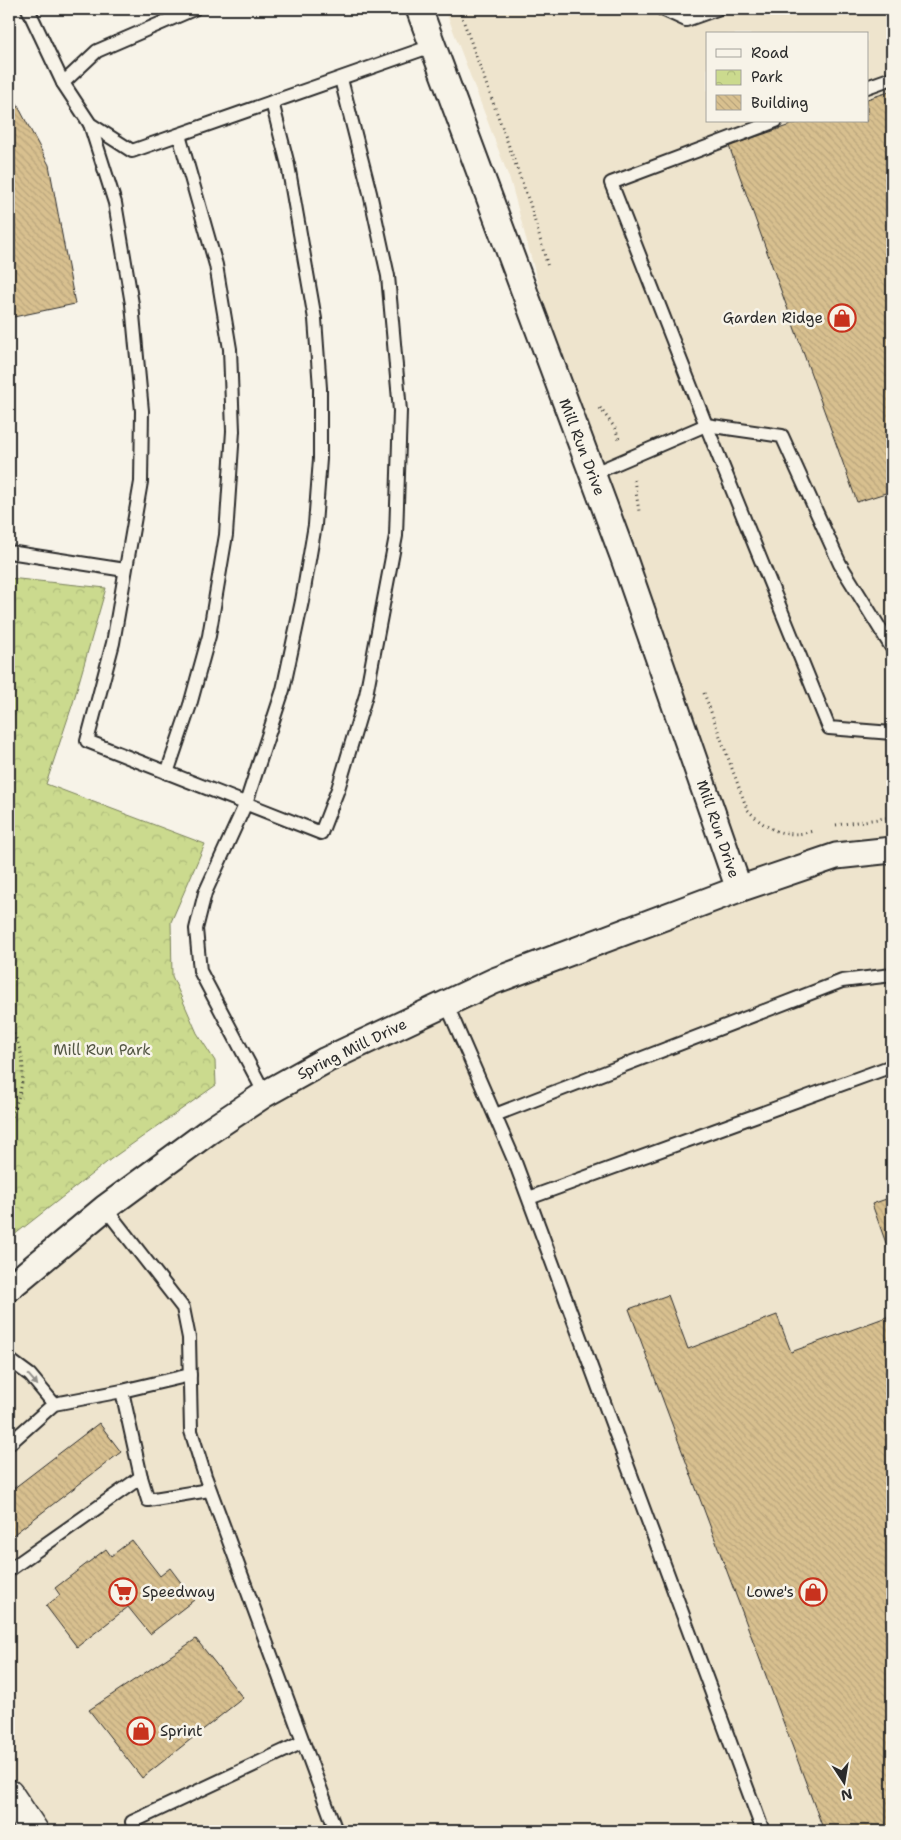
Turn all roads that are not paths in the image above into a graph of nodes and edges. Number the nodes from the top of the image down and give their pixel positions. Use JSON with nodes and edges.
{"nodes":[{"id":1,"x":28,"y":9,"type":"edge"},
{"id":2,"x":194,"y":9,"type":"edge"},
{"id":3,"x":418,"y":9,"type":"edge"},
{"id":4,"x":662,"y":9,"type":"edge"},
{"id":5,"x":716,"y":9,"type":"edge"},
{"id":6,"x":432,"y":46,"type":"junction"},
{"id":7,"x":892,"y":78,"type":"edge"},
{"id":8,"x":341,"y":79,"type":"junction"},
{"id":9,"x":63,"y":83,"type":"junction"},
{"id":10,"x":868,"y":87,"type":"edge"},
{"id":11,"x":272,"y":102,"type":"junction"},
{"id":12,"x":773,"y":122,"type":"edge"},
{"id":13,"x":90,"y":124,"type":"junction"},
{"id":14,"x":179,"y":134,"type":"junction"},
{"id":15,"x":706,"y":425,"type":"junction"},
{"id":16,"x":592,"y":474,"type":"junction"},
{"id":17,"x":9,"y":552,"type":"edge"},
{"id":18,"x":126,"y":570,"type":"junction"},
{"id":19,"x":892,"y":648,"type":"edge"},
{"id":20,"x":892,"y":733,"type":"edge"},
{"id":21,"x":167,"y":773,"type":"junction"},
{"id":22,"x":246,"y":803,"type":"junction"},
{"id":23,"x":892,"y":850,"type":"edge"},
{"id":24,"x":739,"y":889,"type":"junction"},
{"id":25,"x":892,"y":976,"type":"edge"},
{"id":26,"x":446,"y":1003,"type":"junction"},
{"id":27,"x":892,"y":1066,"type":"edge"},
{"id":28,"x":265,"y":1094,"type":"junction"},
{"id":29,"x":495,"y":1115,"type":"junction"},
{"id":30,"x":529,"y":1198,"type":"junction"},
{"id":31,"x":105,"y":1208,"type":"junction"},
{"id":32,"x":9,"y":1288,"type":"edge"},
{"id":33,"x":9,"y":1361,"type":"edge"},
{"id":34,"x":190,"y":1375,"type":"junction"},
{"id":35,"x":122,"y":1391,"type":"junction"},
{"id":36,"x":54,"y":1404,"type":"junction"},
{"id":37,"x":9,"y":1444,"type":"edge"},
{"id":38,"x":140,"y":1477,"type":"junction"},
{"id":39,"x":209,"y":1490,"type":"junction"},
{"id":40,"x":9,"y":1570,"type":"edge"},
{"id":41,"x":302,"y":1742,"type":"junction"},
{"id":42,"x":9,"y":1794,"type":"edge"},
{"id":43,"x":132,"y":1822,"type":"dead end"},
{"id":44,"x":34,"y":1831,"type":"edge"},
{"id":45,"x":336,"y":1831,"type":"edge"},
{"id":46,"x":763,"y":1831,"type":"edge"}],
"edges":[{"from":1,"to":9,"type":"lane"},
{"from":2,"to":9,"type":"lane"},
{"from":3,"to":6,"type":"street","name":"Mill Run Drive"},
{"from":4,"to":5,"type":"lane"},
{"from":6,"to":8,"type":"lane"},
{"from":6,"to":16,"type":"street","name":"Mill Run Drive"},
{"from":7,"to":10,"type":"lane"},
{"from":8,"to":11,"type":"lane"},
{"from":8,"to":22,"type":"lane"},
{"from":9,"to":13,"type":"lane"},
{"from":11,"to":14,"type":"lane"},
{"from":11,"to":22,"type":"lane"},
{"from":12,"to":15,"type":"lane"},
{"from":13,"to":14,"type":"lane"},
{"from":13,"to":18,"type":"lane"},
{"from":14,"to":21,"type":"lane"},
{"from":15,"to":16,"type":"lane"},
{"from":15,"to":19,"type":"lane"},
{"from":15,"to":20,"type":"lane"},
{"from":16,"to":24,"type":"street","name":"Mill Run Drive"},
{"from":17,"to":18,"type":"lane"},
{"from":18,"to":21,"type":"lane"},
{"from":21,"to":22,"type":"lane"},
{"from":22,"to":28,"type":"lane"},
{"from":23,"to":24,"type":"street","name":"Spring Mill Drive"},
{"from":24,"to":26,"type":"street","name":"Spring Mill Drive"},
{"from":25,"to":29,"type":"lane"},
{"from":26,"to":28,"type":"street","name":"Spring Mill Drive"},
{"from":26,"to":29,"type":"lane"},
{"from":27,"to":30,"type":"lane"},
{"from":28,"to":31,"type":"street","name":"Spring Mill Drive"},
{"from":29,"to":30,"type":"lane"},
{"from":30,"to":46,"type":"lane"},
{"from":31,"to":32,"type":"street","name":"Spring Mill Drive"},
{"from":31,"to":34,"type":"lane"},
{"from":33,"to":36,"type":"lane","one_way":true},
{"from":34,"to":35,"type":"lane"},
{"from":34,"to":39,"type":"lane"},
{"from":35,"to":36,"type":"lane"},
{"from":35,"to":38,"type":"lane"},
{"from":36,"to":37,"type":"lane"},
{"from":38,"to":39,"type":"lane"},
{"from":38,"to":40,"type":"lane"},
{"from":39,"to":41,"type":"lane"},
{"from":41,"to":43,"type":"lane"},
{"from":41,"to":45,"type":"lane"},
{"from":42,"to":44,"type":"main road"}]}
